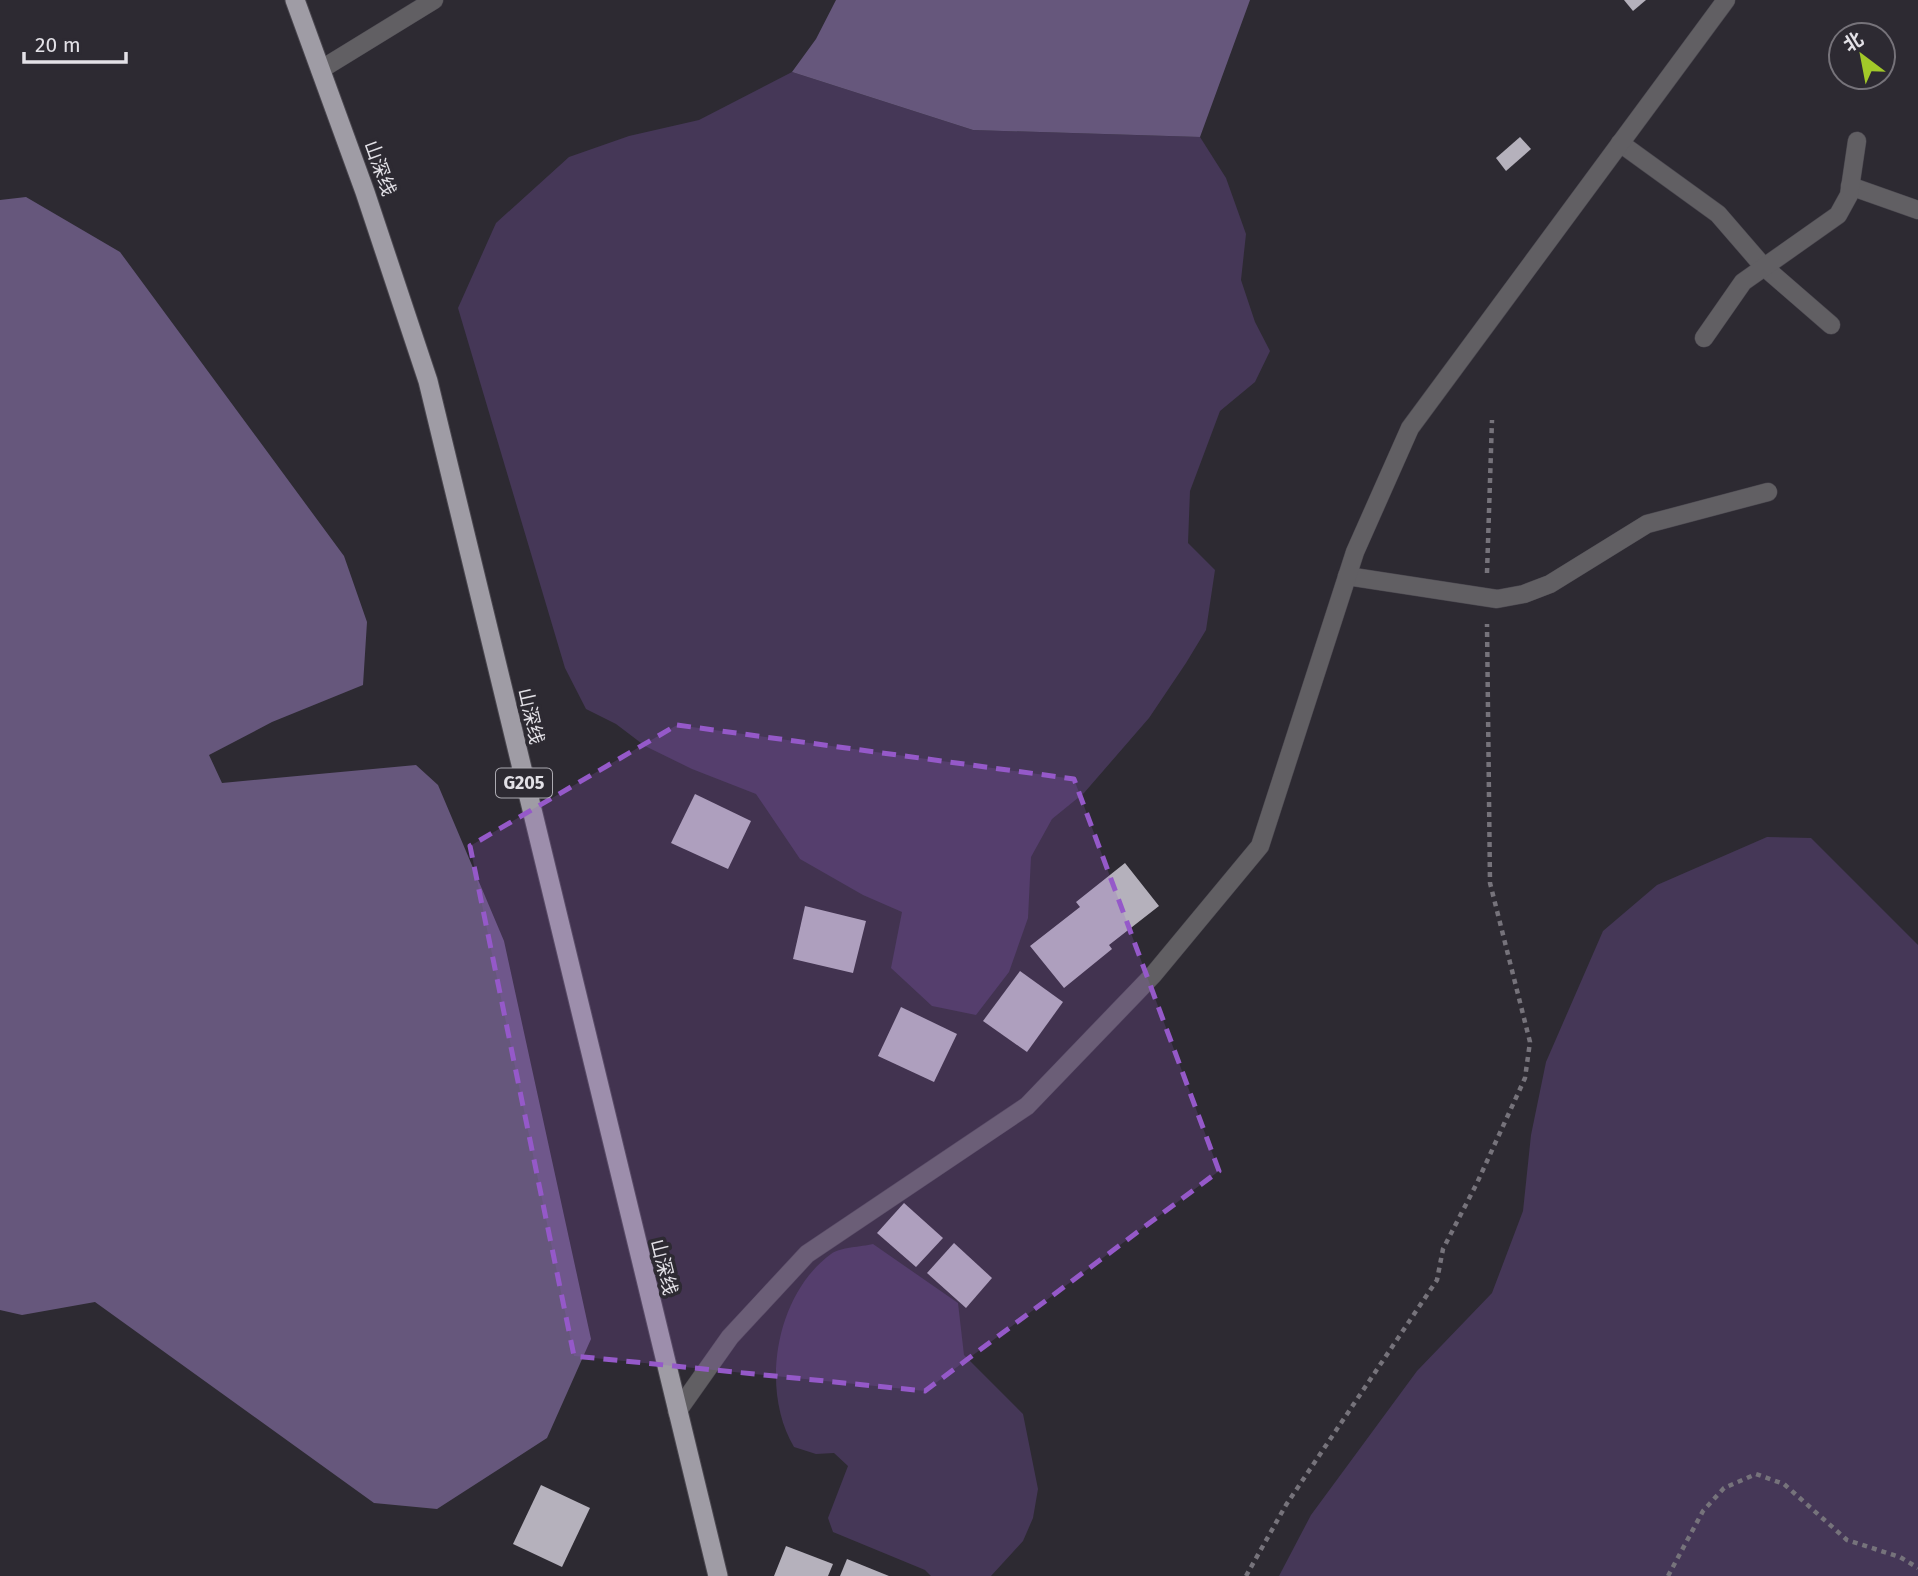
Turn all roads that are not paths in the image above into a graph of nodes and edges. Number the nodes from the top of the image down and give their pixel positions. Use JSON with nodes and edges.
{"nodes":[{"id":1,"x":295,"y":0,"type":"edge"},
{"id":2,"x":434,"y":0,"type":"edge"},
{"id":3,"x":1726,"y":0,"type":"edge"},
{"id":4,"x":320,"y":70,"type":"junction"},
{"id":5,"x":1857,"y":141,"type":"dead end"},
{"id":6,"x":1620,"y":143,"type":"junction"},
{"id":7,"x":1850,"y":186,"type":"junction"},
{"id":8,"x":1918,"y":210,"type":"edge"},
{"id":9,"x":1763,"y":266,"type":"junction"},
{"id":10,"x":1831,"y":325,"type":"dead end"},
{"id":11,"x":1704,"y":338,"type":"dead end"},
{"id":12,"x":1768,"y":492,"type":"dead end"},
{"id":13,"x":1347,"y":576,"type":"junction"},
{"id":14,"x":677,"y":1412,"type":"junction"},
{"id":15,"x":718,"y":1576,"type":"edge"}],
"edges":[{"from":1,"to":4,"type":"highway","name":"山深线","number":"G205"},
{"from":2,"to":4,"type":"street"},
{"from":3,"to":6,"type":"street"},
{"from":4,"to":14,"type":"highway","name":"山深线","number":"G205"},
{"from":5,"to":7,"type":"street"},
{"from":6,"to":9,"type":"street"},
{"from":6,"to":13,"type":"street"},
{"from":7,"to":8,"type":"street"},
{"from":7,"to":9,"type":"street"},
{"from":9,"to":10,"type":"street"},
{"from":9,"to":11,"type":"street"},
{"from":12,"to":13,"type":"street"},
{"from":13,"to":14,"type":"street"},
{"from":14,"to":15,"type":"highway","name":"山深线","number":"G205"}]}
